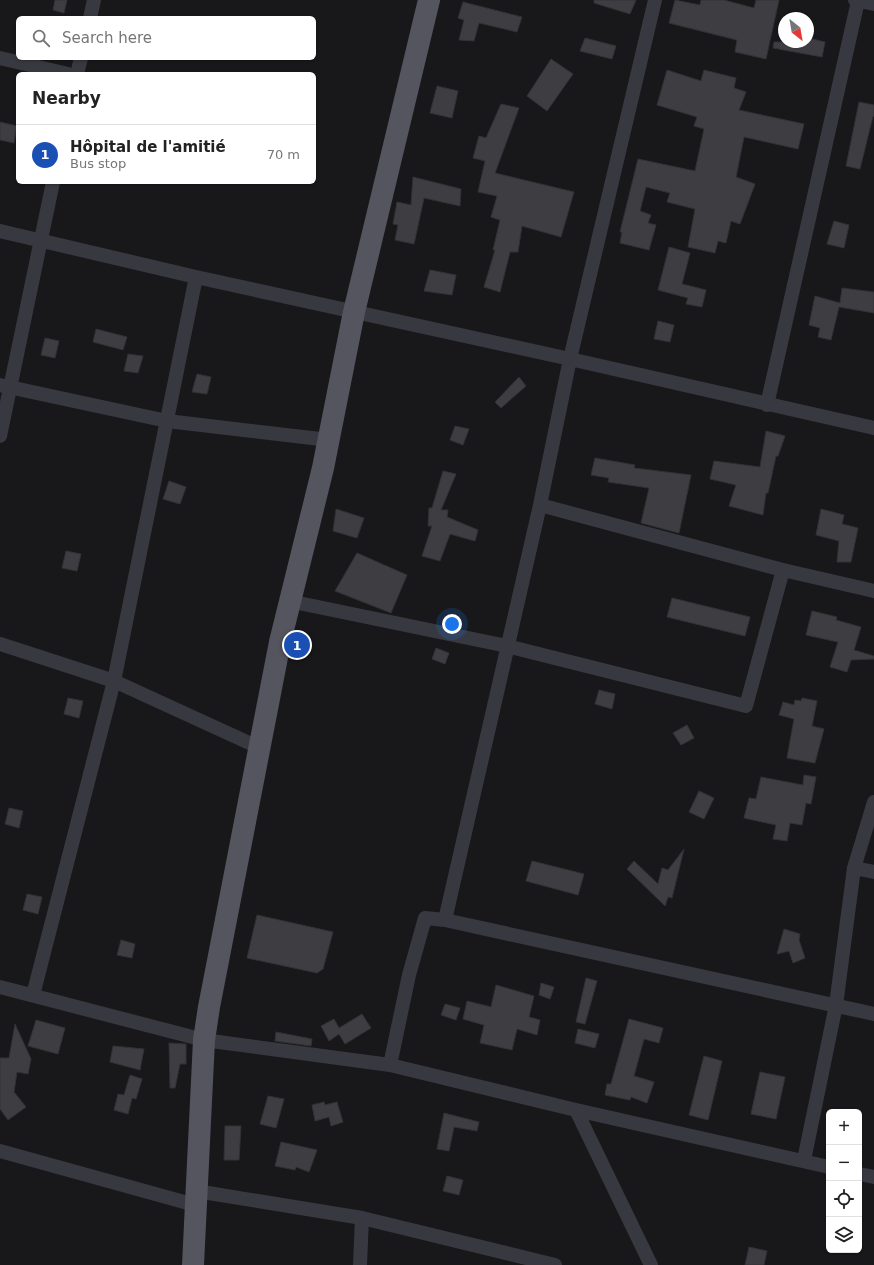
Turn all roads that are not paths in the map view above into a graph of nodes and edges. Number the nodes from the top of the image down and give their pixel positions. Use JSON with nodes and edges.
{"nodes":[{"id":1,"x":94,"y":0,"type":"edge"},
{"id":2,"x":429,"y":0,"type":"edge"},
{"id":3,"x":655,"y":0,"type":"edge"},
{"id":4,"x":857,"y":0,"type":"edge"},
{"id":5,"x":874,"y":4,"type":"edge"},
{"id":6,"x":90,"y":16,"type":"edge"},
{"id":7,"x":0,"y":58,"type":"edge"},
{"id":8,"x":80,"y":60,"type":"edge"},
{"id":9,"x":60,"y":72,"type":"edge"},
{"id":10,"x":78,"y":72,"type":"edge"},
{"id":11,"x":53,"y":184,"type":"edge"},
{"id":12,"x":0,"y":231,"type":"edge"},
{"id":13,"x":40,"y":240,"type":"junction"},
{"id":14,"x":196,"y":277,"type":"junction"},
{"id":15,"x":354,"y":312,"type":"junction"},
{"id":16,"x":570,"y":359,"type":"junction"},
{"id":17,"x":5,"y":386,"type":"edge"},
{"id":18,"x":767,"y":405,"type":"junction"},
{"id":19,"x":167,"y":421,"type":"junction"},
{"id":20,"x":874,"y":428,"type":"edge"},
{"id":21,"x":0,"y":436,"type":"edge"},
{"id":22,"x":329,"y":440,"type":"junction"},
{"id":23,"x":540,"y":505,"type":"junction"},
{"id":24,"x":783,"y":570,"type":"junction"},
{"id":25,"x":874,"y":591,"type":"edge"},
{"id":26,"x":289,"y":601,"type":"junction"},
{"id":27,"x":0,"y":644,"type":"edge"},
{"id":28,"x":508,"y":646,"type":"junction"},
{"id":29,"x":114,"y":681,"type":"junction"},
{"id":30,"x":258,"y":747,"type":"junction"},
{"id":31,"x":874,"y":802,"type":"edge"},
{"id":32,"x":854,"y":868,"type":"junction"},
{"id":33,"x":874,"y":872,"type":"edge"},
{"id":34,"x":445,"y":920,"type":"junction"},
{"id":35,"x":0,"y":987,"type":"edge"},
{"id":36,"x":33,"y":995,"type":"junction"},
{"id":37,"x":836,"y":1005,"type":"junction"},
{"id":38,"x":874,"y":1014,"type":"edge"},
{"id":39,"x":204,"y":1040,"type":"junction"},
{"id":40,"x":390,"y":1065,"type":"junction"},
{"id":41,"x":576,"y":1110,"type":"junction"},
{"id":42,"x":0,"y":1151,"type":"edge"},
{"id":43,"x":804,"y":1160,"type":"junction"},
{"id":44,"x":826,"y":1165,"type":"edge"},
{"id":45,"x":862,"y":1175,"type":"edge"},
{"id":46,"x":874,"y":1178,"type":"edge"},
{"id":47,"x":196,"y":1198,"type":"junction"},
{"id":48,"x":362,"y":1218,"type":"junction"},
{"id":49,"x":193,"y":1265,"type":"edge"},
{"id":50,"x":360,"y":1265,"type":"edge"},
{"id":51,"x":555,"y":1265,"type":"edge"},
{"id":52,"x":652,"y":1265,"type":"edge"}],
"edges":[{"from":1,"to":6,"type":"street"},
{"from":2,"to":15,"type":"main road"},
{"from":3,"to":16,"type":"street"},
{"from":4,"to":5,"type":"street"},
{"from":4,"to":18,"type":"street"},
{"from":7,"to":9,"type":"street"},
{"from":8,"to":10,"type":"street"},
{"from":11,"to":13,"type":"street"},
{"from":12,"to":13,"type":"street"},
{"from":13,"to":14,"type":"street"},
{"from":13,"to":17,"type":"street"},
{"from":14,"to":15,"type":"street"},
{"from":14,"to":19,"type":"street"},
{"from":15,"to":16,"type":"street"},
{"from":15,"to":22,"type":"main road"},
{"from":16,"to":18,"type":"street"},
{"from":16,"to":23,"type":"street"},
{"from":17,"to":19,"type":"street"},
{"from":17,"to":21,"type":"street"},
{"from":18,"to":20,"type":"street"},
{"from":19,"to":22,"type":"street"},
{"from":19,"to":29,"type":"street"},
{"from":22,"to":26,"type":"main road"},
{"from":23,"to":24,"type":"street"},
{"from":23,"to":28,"type":"street"},
{"from":24,"to":25,"type":"street"},
{"from":24,"to":28,"type":"street"},
{"from":26,"to":28,"type":"street"},
{"from":26,"to":30,"type":"main road"},
{"from":27,"to":29,"type":"street"},
{"from":28,"to":34,"type":"street"},
{"from":29,"to":30,"type":"street"},
{"from":29,"to":36,"type":"street"},
{"from":30,"to":39,"type":"main road"},
{"from":31,"to":32,"type":"street"},
{"from":32,"to":33,"type":"street"},
{"from":32,"to":37,"type":"street"},
{"from":34,"to":37,"type":"street"},
{"from":34,"to":40,"type":"street"},
{"from":35,"to":36,"type":"street"},
{"from":36,"to":39,"type":"street"},
{"from":37,"to":38,"type":"street"},
{"from":37,"to":43,"type":"street"},
{"from":39,"to":40,"type":"street"},
{"from":39,"to":47,"type":"main road"},
{"from":40,"to":41,"type":"street"},
{"from":41,"to":43,"type":"street"},
{"from":41,"to":52,"type":"street"},
{"from":42,"to":47,"type":"street"},
{"from":43,"to":44,"type":"street"},
{"from":45,"to":46,"type":"street"},
{"from":47,"to":48,"type":"street"},
{"from":47,"to":49,"type":"main road"},
{"from":48,"to":50,"type":"street"},
{"from":48,"to":51,"type":"street"}]}
